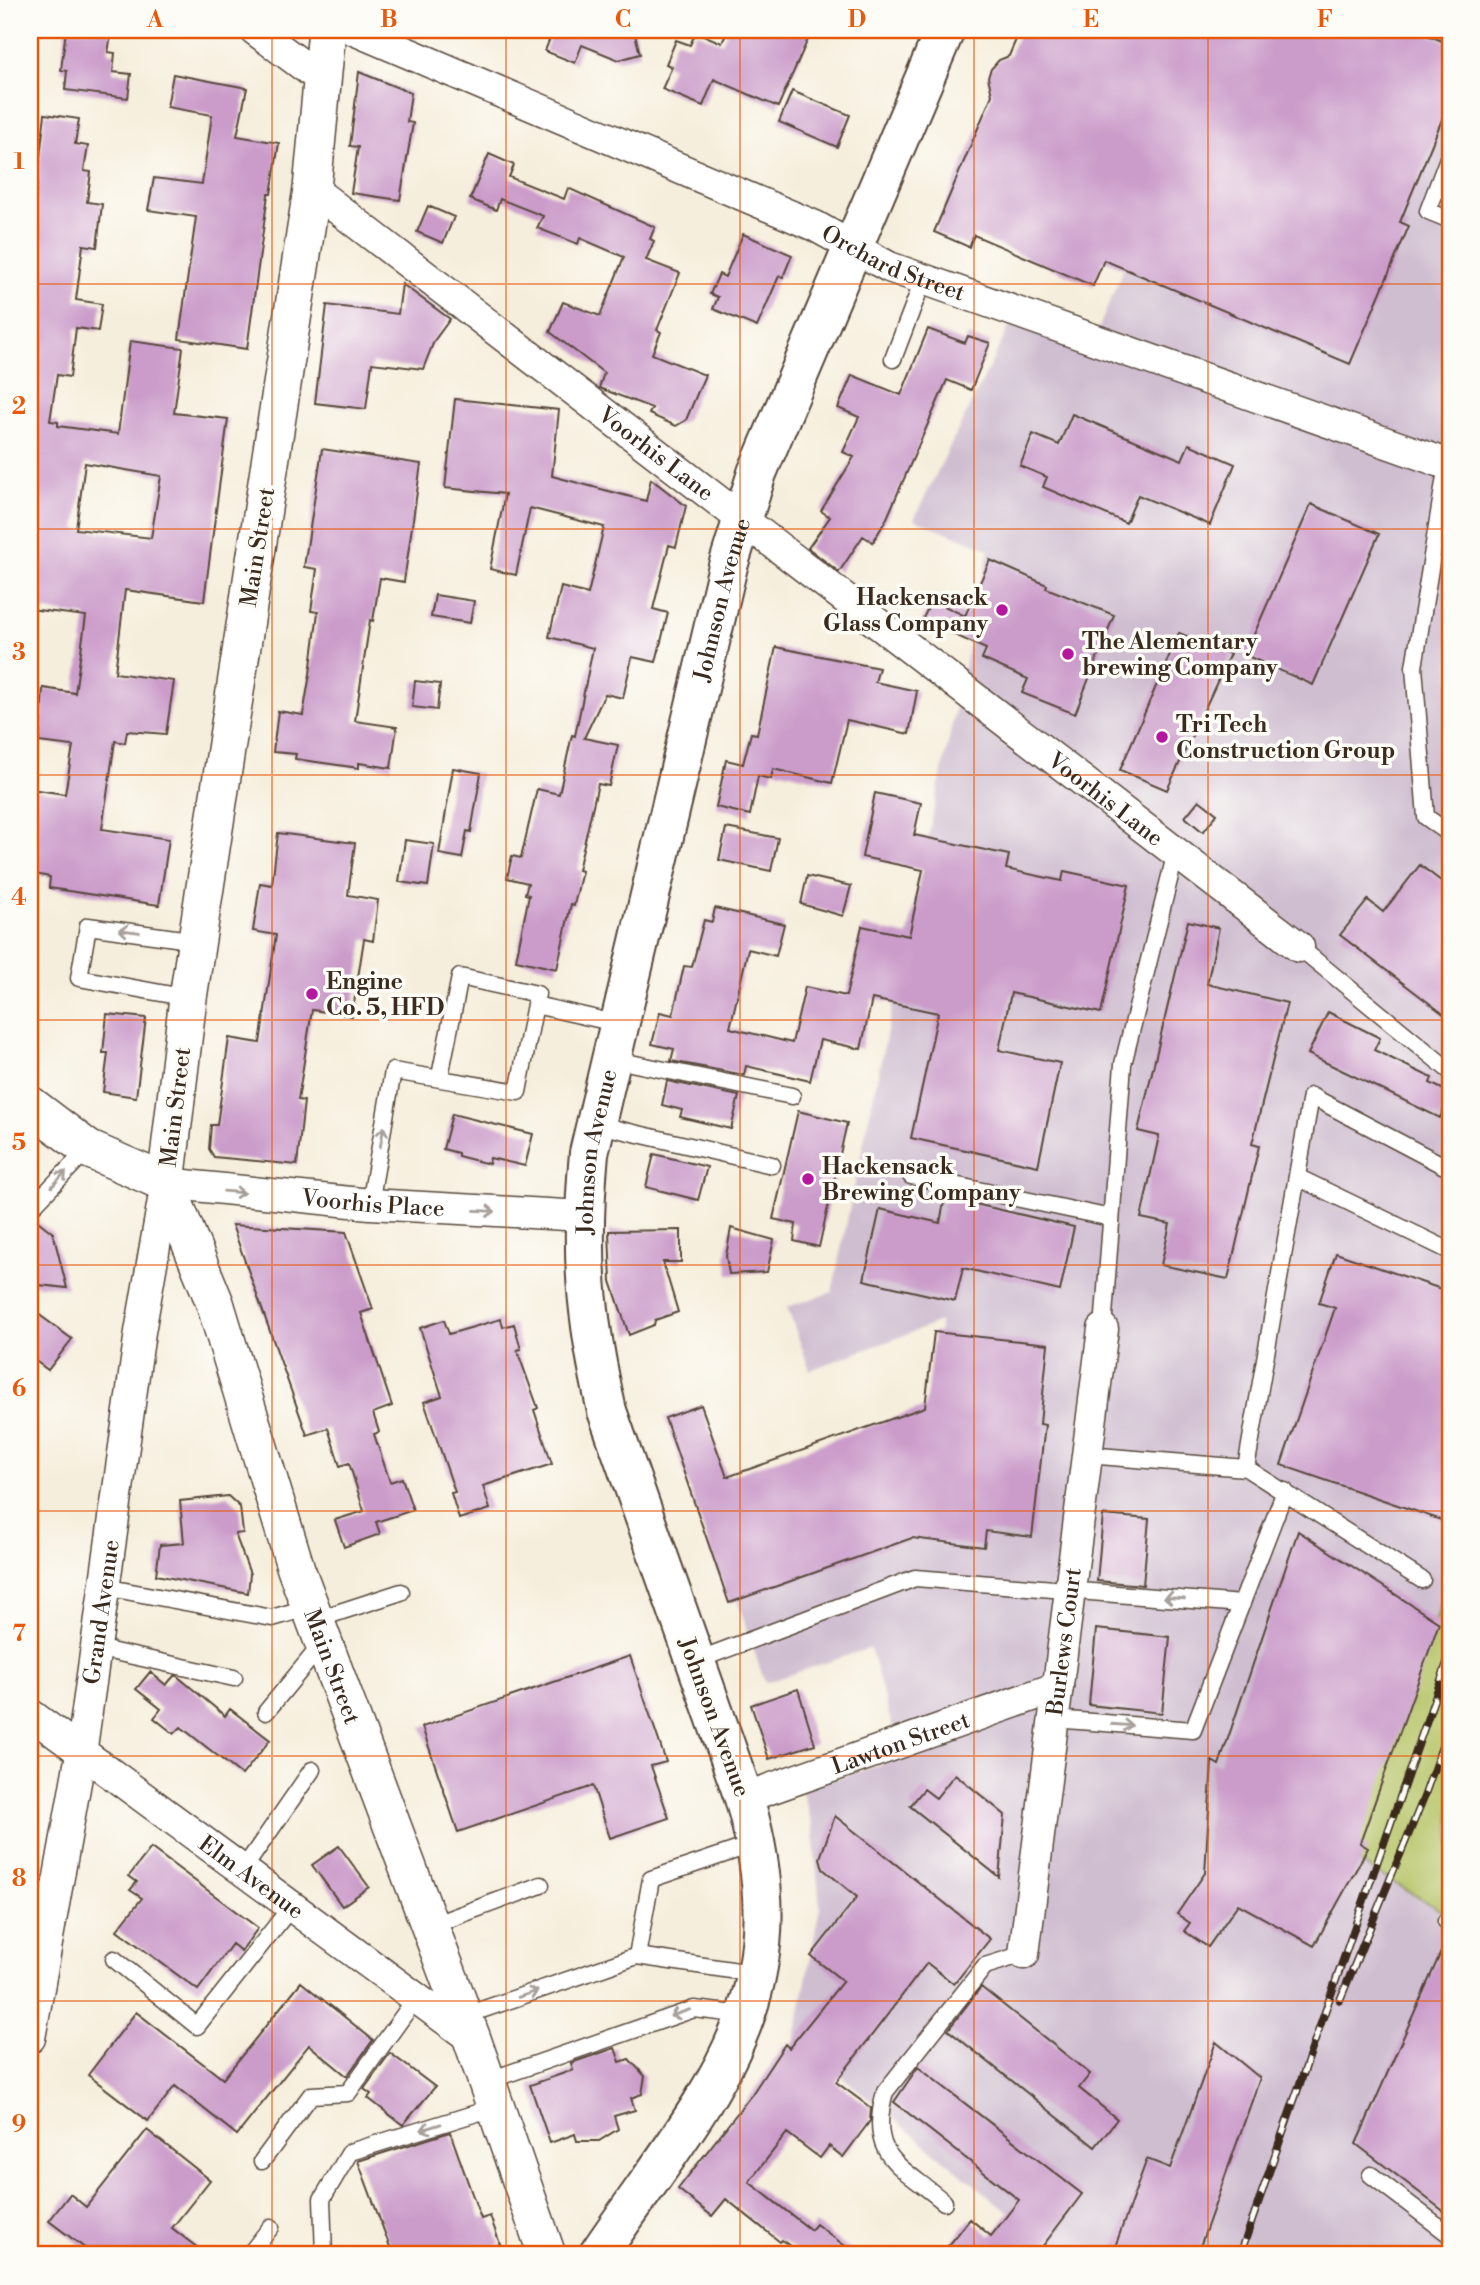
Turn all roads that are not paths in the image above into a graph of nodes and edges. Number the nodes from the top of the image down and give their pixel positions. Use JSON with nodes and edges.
{"nodes":[{"id":1,"x":255,"y":30,"type":"edge"},
{"id":2,"x":327,"y":30,"type":"edge"},
{"id":3,"x":354,"y":30,"type":"edge"},
{"id":4,"x":945,"y":30,"type":"edge"},
{"id":5,"x":321,"y":79,"type":"junction"},
{"id":6,"x":1450,"y":153,"type":"edge"},
{"id":7,"x":312,"y":189,"type":"junction"},
{"id":8,"x":1450,"y":220,"type":"edge"},
{"id":9,"x":853,"y":247,"type":"junction"},
{"id":10,"x":924,"y":278,"type":"junction"},
{"id":11,"x":893,"y":359,"type":"dead end"},
{"id":12,"x":1447,"y":464,"type":"joint"},
{"id":13,"x":743,"y":520,"type":"junction"},
{"id":14,"x":1450,"y":834,"type":"edge"},
{"id":15,"x":1176,"y":852,"type":"junction"},
{"id":16,"x":197,"y":940,"type":"junction"},
{"id":17,"x":1299,"y":947,"type":"joint"},
{"id":18,"x":188,"y":998,"type":"junction"},
{"id":19,"x":535,"y":1004,"type":"junction"},
{"id":20,"x":615,"y":1041,"type":"junction"},
{"id":21,"x":1450,"y":1071,"type":"edge"},
{"id":22,"x":440,"y":1076,"type":"junction"},
{"id":23,"x":792,"y":1096,"type":"dead end"},
{"id":24,"x":30,"y":1105,"type":"edge"},
{"id":25,"x":595,"y":1124,"type":"junction"},
{"id":26,"x":88,"y":1149,"type":"junction"},
{"id":27,"x":772,"y":1166,"type":"dead end"},
{"id":28,"x":1450,"y":1169,"type":"edge"},
{"id":29,"x":911,"y":1176,"type":"dead end"},
{"id":30,"x":1297,"y":1177,"type":"junction"},
{"id":31,"x":166,"y":1184,"type":"junction"},
{"id":32,"x":370,"y":1204,"type":"junction"},
{"id":33,"x":30,"y":1209,"type":"edge"},
{"id":34,"x":583,"y":1216,"type":"junction"},
{"id":35,"x":1111,"y":1218,"type":"junction"},
{"id":36,"x":1450,"y":1251,"type":"edge"},
{"id":37,"x":1103,"y":1329,"type":"joint"},
{"id":38,"x":1087,"y":1455,"type":"junction"},
{"id":39,"x":1246,"y":1468,"type":"junction"},
{"id":40,"x":1285,"y":1491,"type":"junction"},
{"id":41,"x":1422,"y":1580,"type":"dead end"},
{"id":42,"x":104,"y":1587,"type":"junction"},
{"id":43,"x":1070,"y":1589,"type":"junction"},
{"id":44,"x":401,"y":1592,"type":"dead end"},
{"id":45,"x":1242,"y":1604,"type":"junction"},
{"id":46,"x":316,"y":1623,"type":"junction"},
{"id":47,"x":96,"y":1648,"type":"junction"},
{"id":48,"x":695,"y":1661,"type":"junction"},
{"id":49,"x":234,"y":1678,"type":"dead end"},
{"id":50,"x":1058,"y":1687,"type":"junction"},
{"id":51,"x":266,"y":1712,"type":"dead end"},
{"id":52,"x":30,"y":1714,"type":"edge"},
{"id":53,"x":1054,"y":1719,"type":"junction"},
{"id":54,"x":81,"y":1754,"type":"junction"},
{"id":55,"x":312,"y":1770,"type":"dead end"},
{"id":56,"x":744,"y":1798,"type":"junction"},
{"id":57,"x":756,"y":1844,"type":"junction"},
{"id":58,"x":242,"y":1871,"type":"junction"},
{"id":59,"x":541,"y":1885,"type":"dead end"},
{"id":60,"x":291,"y":1907,"type":"junction"},
{"id":61,"x":430,"y":1926,"type":"junction"},
{"id":62,"x":1024,"y":1954,"type":"joint"},
{"id":63,"x":637,"y":1956,"type":"junction"},
{"id":64,"x":114,"y":1959,"type":"dead end"},
{"id":65,"x":758,"y":1975,"type":"junction"},
{"id":66,"x":416,"y":1998,"type":"junction"},
{"id":67,"x":747,"y":2015,"type":"junction"},
{"id":68,"x":468,"y":2028,"type":"junction"},
{"id":69,"x":30,"y":2038,"type":"edge"},
{"id":70,"x":491,"y":2094,"type":"junction"},
{"id":71,"x":262,"y":2161,"type":"dead end"},
{"id":72,"x":1371,"y":2175,"type":"dead end"},
{"id":73,"x":944,"y":2202,"type":"dead end"},
{"id":74,"x":271,"y":2227,"type":"dead end"},
{"id":75,"x":1450,"y":2235,"type":"edge"},
{"id":76,"x":325,"y":2254,"type":"edge"},
{"id":77,"x":249,"y":2255,"type":"edge"},
{"id":78,"x":547,"y":2255,"type":"edge"},
{"id":79,"x":598,"y":2255,"type":"edge"}],
"edges":[{"from":1,"to":5,"type":"street"},
{"from":2,"to":5,"type":"street","name":"Main Street"},
{"from":3,"to":9,"type":"street","name":"Orchard Street"},
{"from":4,"to":9,"type":"main road","name":"Johnson Avenue"},
{"from":5,"to":7,"type":"street","name":"Main Street"},
{"from":6,"to":8,"type":"lane"},
{"from":7,"to":13,"type":"street","name":"Voorhis Lane"},
{"from":7,"to":16,"type":"street","name":"Main Street"},
{"from":9,"to":10,"type":"street","name":"Orchard Street"},
{"from":9,"to":13,"type":"main road","name":"Johnson Avenue"},
{"from":10,"to":11,"type":"lane"},
{"from":10,"to":12,"type":"street","name":"Orchard Street"},
{"from":12,"to":14,"type":"lane"},
{"from":13,"to":15,"type":"street","name":"Voorhis Lane"},
{"from":13,"to":20,"type":"main road","name":"Johnson Avenue"},
{"from":15,"to":17,"type":"street","name":"Voorhis Lane"},
{"from":15,"to":35,"type":"lane"},
{"from":16,"to":18,"type":"street","name":"Main Street"},
{"from":16,"to":18,"type":"lane","one_way":true},
{"from":17,"to":21,"type":"lane"},
{"from":18,"to":31,"type":"street","name":"Main Street"},
{"from":19,"to":20,"type":"lane"},
{"from":19,"to":22,"type":"lane"},
{"from":19,"to":22,"type":"lane"},
{"from":20,"to":23,"type":"lane"},
{"from":20,"to":25,"type":"main road","name":"Johnson Avenue"},
{"from":32,"to":22,"type":"lane","one_way":true},
{"from":24,"to":26,"type":"street"},
{"from":25,"to":27,"type":"lane"},
{"from":25,"to":34,"type":"main road","name":"Johnson Avenue"},
{"from":26,"to":31,"type":"street"},
{"from":33,"to":26,"type":"lane","one_way":true},
{"from":28,"to":30,"type":"lane"},
{"from":29,"to":35,"type":"lane"},
{"from":30,"to":36,"type":"lane"},
{"from":30,"to":39,"type":"lane"},
{"from":31,"to":32,"type":"street","name":"Voorhis Place","one_way":true},
{"from":31,"to":42,"type":"street","name":"Grand Avenue"},
{"from":31,"to":46,"type":"street","name":"Main Street"},
{"from":32,"to":34,"type":"street","name":"Voorhis Place","one_way":true},
{"from":34,"to":48,"type":"main road","name":"Johnson Avenue"},
{"from":35,"to":37,"type":"lane"},
{"from":37,"to":38,"type":"street","name":"Burlews Court"},
{"from":38,"to":39,"type":"lane"},
{"from":38,"to":43,"type":"street","name":"Burlews Court"},
{"from":39,"to":40,"type":"lane"},
{"from":40,"to":41,"type":"lane"},
{"from":40,"to":45,"type":"lane"},
{"from":42,"to":46,"type":"lane"},
{"from":42,"to":47,"type":"street","name":"Grand Avenue"},
{"from":45,"to":43,"type":"lane","one_way":true},
{"from":43,"to":48,"type":"lane"},
{"from":43,"to":50,"type":"street","name":"Burlews Court"},
{"from":44,"to":46,"type":"lane"},
{"from":53,"to":45,"type":"lane","one_way":true},
{"from":46,"to":51,"type":"lane"},
{"from":46,"to":61,"type":"street","name":"Main Street"},
{"from":47,"to":49,"type":"lane"},
{"from":47,"to":54,"type":"street","name":"Grand Avenue"},
{"from":48,"to":56,"type":"main road","name":"Johnson Avenue"},
{"from":50,"to":53,"type":"street","name":"Burlews Court"},
{"from":50,"to":56,"type":"street","name":"Lawton Street"},
{"from":52,"to":54,"type":"street","name":"Elm Avenue"},
{"from":53,"to":62,"type":"street","name":"Burlews Court"},
{"from":54,"to":58,"type":"street","name":"Elm Avenue"},
{"from":54,"to":69,"type":"street","name":"Grand Avenue"},
{"from":55,"to":58,"type":"lane"},
{"from":56,"to":57,"type":"main road","name":"Johnson Avenue"},
{"from":57,"to":63,"type":"lane"},
{"from":57,"to":65,"type":"main road","name":"Johnson Avenue"},
{"from":58,"to":60,"type":"street","name":"Elm Avenue"},
{"from":59,"to":61,"type":"lane"},
{"from":60,"to":64,"type":"lane"},
{"from":60,"to":66,"type":"street","name":"Elm Avenue"},
{"from":61,"to":68,"type":"street","name":"Main Street"},
{"from":62,"to":73,"type":"lane"},
{"from":63,"to":65,"type":"lane"},
{"from":68,"to":63,"type":"lane","one_way":true},
{"from":65,"to":67,"type":"main road","name":"Johnson Avenue"},
{"from":66,"to":68,"type":"street","name":"Elm Avenue"},
{"from":66,"to":71,"type":"lane"},
{"from":67,"to":70,"type":"lane","one_way":true},
{"from":67,"to":79,"type":"main road","name":"Johnson Avenue"},
{"from":68,"to":70,"type":"street","name":"Main Street"},
{"from":70,"to":76,"type":"lane","one_way":true},
{"from":70,"to":78,"type":"street","name":"Main Street"},
{"from":72,"to":75,"type":"lane"},
{"from":74,"to":77,"type":"lane"}]}
